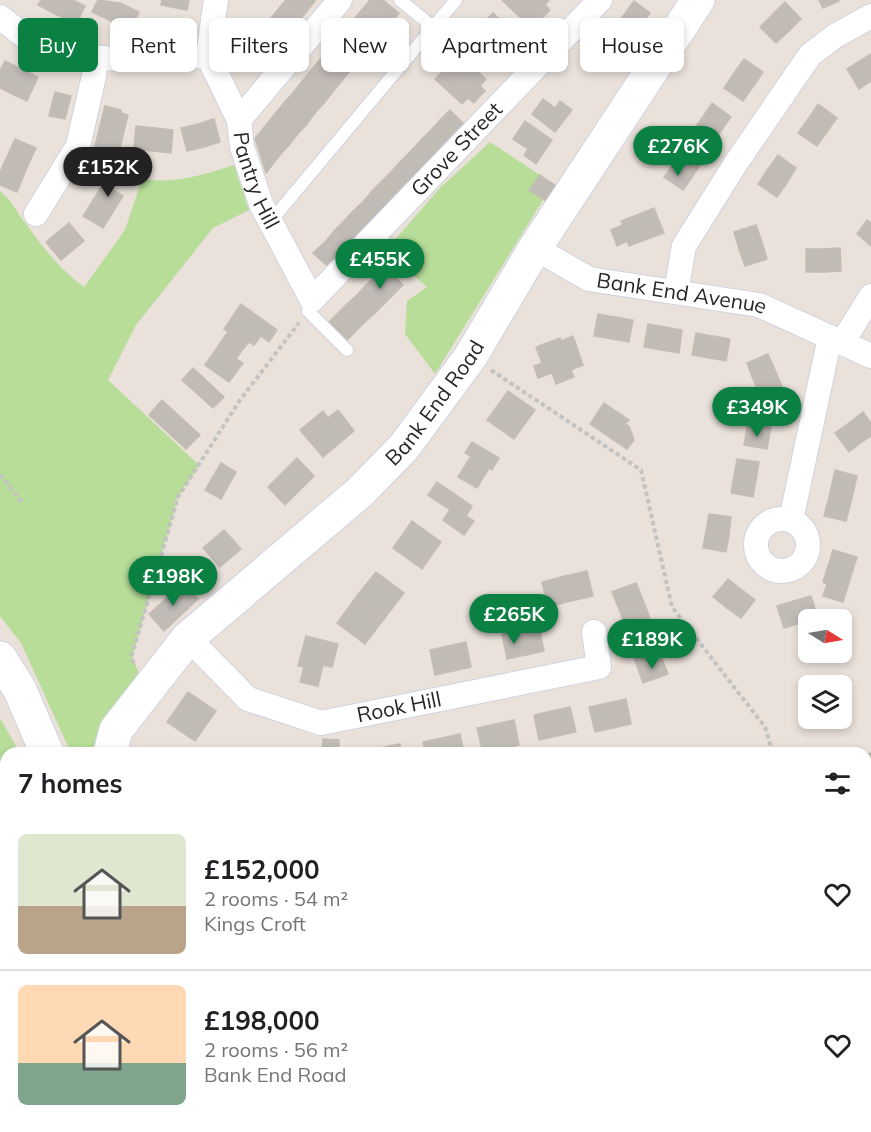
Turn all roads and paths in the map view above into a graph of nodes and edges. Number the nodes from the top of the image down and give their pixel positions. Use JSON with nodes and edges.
{"nodes":[{"id":1,"x":216,"y":0,"type":"edge"},
{"id":2,"x":340,"y":0,"type":"edge"},
{"id":3,"x":400,"y":0,"type":"edge"},
{"id":4,"x":456,"y":0,"type":"edge"},
{"id":5,"x":600,"y":0,"type":"edge"},
{"id":6,"x":698,"y":0,"type":"edge"},
{"id":7,"x":871,"y":16,"type":"edge"},
{"id":8,"x":0,"y":17,"type":"edge"},
{"id":9,"x":422,"y":18,"type":"edge"},
{"id":10,"x":441,"y":18,"type":"edge"},
{"id":11,"x":18,"y":30,"type":"edge"},
{"id":12,"x":421,"y":41,"type":"edge"},
{"id":13,"x":208,"y":56,"type":"junction"},
{"id":14,"x":98,"y":58,"type":"edge"},
{"id":15,"x":94,"y":72,"type":"edge"},
{"id":16,"x":239,"y":120,"type":"junction"},
{"id":17,"x":36,"y":214,"type":"dead end"},
{"id":18,"x":271,"y":221,"type":"junction"},
{"id":19,"x":535,"y":248,"type":"junction"},
{"id":20,"x":676,"y":292,"type":"junction"},
{"id":21,"x":871,"y":296,"type":"edge"},
{"id":22,"x":310,"y":305,"type":"junction"},
{"id":23,"x":836,"y":340,"type":"junction"},
{"id":24,"x":347,"y":350,"type":"dead end"},
{"id":25,"x":471,"y":356,"type":"junction"},
{"id":26,"x":871,"y":356,"type":"edge"},
{"id":27,"x":0,"y":475,"type":"edge"},
{"id":28,"x":22,"y":502,"type":"dead end"},
{"id":29,"x":790,"y":520,"type":"dead end"},
{"id":30,"x":594,"y":632,"type":"dead end"},
{"id":31,"x":188,"y":638,"type":"junction"},
{"id":32,"x":0,"y":658,"type":"edge"},
{"id":33,"x":147,"y":687,"type":"junction"},
{"id":34,"x":44,"y":747,"type":"edge"},
{"id":35,"x":112,"y":747,"type":"edge"},
{"id":36,"x":771,"y":747,"type":"edge"}],
"edges":[{"from":1,"to":13,"type":"street"},
{"from":2,"to":16,"type":"street"},
{"from":3,"to":9,"type":"lane"},
{"from":4,"to":10,"type":"lane"},
{"from":5,"to":22,"type":"street","name":"Grove Street"},
{"from":6,"to":19,"type":"street","name":"Bank End Road"},
{"from":7,"to":20,"type":"street"},
{"from":8,"to":11,"type":"street"},
{"from":12,"to":18,"type":"lane"},
{"from":13,"to":14,"type":"street"},
{"from":13,"to":16,"type":"street","name":"Pantry Hill"},
{"from":15,"to":17,"type":"street"},
{"from":16,"to":18,"type":"street","name":"Pantry Hill"},
{"from":18,"to":22,"type":"street","name":"Pantry Hill"},
{"from":19,"to":20,"type":"street","name":"Bank End Avenue"},
{"from":19,"to":25,"type":"street","name":"Bank End Road"},
{"from":20,"to":23,"type":"street","name":"Bank End Avenue"},
{"from":21,"to":23,"type":"street"},
{"from":22,"to":24,"type":"lane"},
{"from":22,"to":33,"type":"path"},
{"from":23,"to":26,"type":"street","name":"Bank End Avenue"},
{"from":23,"to":29,"type":"street"},
{"from":25,"to":31,"type":"street","name":"Bank End Road"},
{"from":25,"to":36,"type":"path"},
{"from":27,"to":28,"type":"path"},
{"from":30,"to":31,"type":"street","name":"Rook Hill"},
{"from":31,"to":33,"type":"street","name":"Bank End Road"},
{"from":32,"to":34,"type":"street"},
{"from":33,"to":35,"type":"street","name":"Bank End Road"}]}
